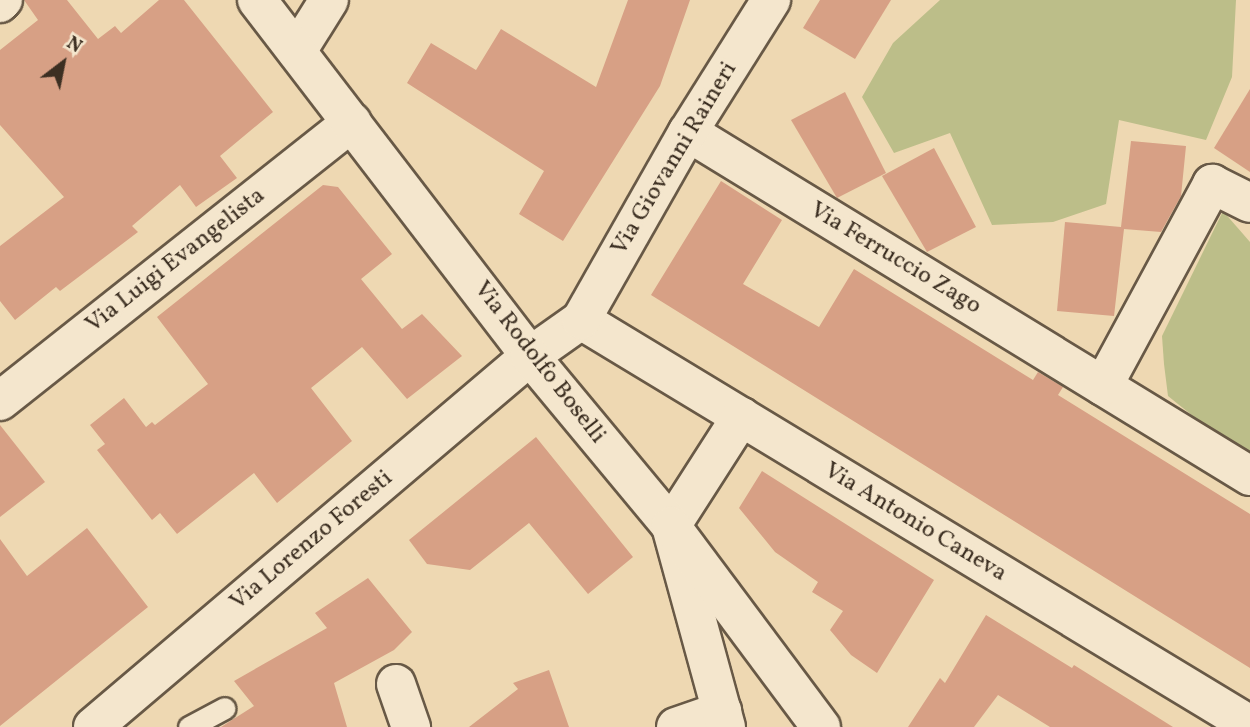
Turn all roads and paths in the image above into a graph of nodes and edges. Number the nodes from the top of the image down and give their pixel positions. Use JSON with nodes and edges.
{"nodes":[{"id":1,"x":257,"y":0,"type":"edge"},
{"id":2,"x":329,"y":0,"type":"edge"},
{"id":3,"x":771,"y":0,"type":"edge"},
{"id":4,"x":297,"y":51,"type":"junction"},
{"id":5,"x":352,"y":122,"type":"junction"},
{"id":6,"x":688,"y":132,"type":"junction"},
{"id":7,"x":1250,"y":203,"type":"edge"},
{"id":8,"x":581,"y":320,"type":"junction"},
{"id":9,"x":530,"y":356,"type":"junction"},
{"id":10,"x":1103,"y":386,"type":"junction"},
{"id":11,"x":0,"y":401,"type":"edge"},
{"id":12,"x":741,"y":417,"type":"junction"},
{"id":13,"x":1250,"y":476,"type":"edge"},
{"id":14,"x":671,"y":526,"type":"junction"},
{"id":15,"x":396,"y":684,"type":"dead end"},
{"id":16,"x":224,"y":708,"type":"dead end"},
{"id":17,"x":724,"y":719,"type":"edge"},
{"id":18,"x":1250,"y":725,"type":"edge"},
{"id":19,"x":93,"y":727,"type":"edge"},
{"id":20,"x":189,"y":727,"type":"edge"},
{"id":21,"x":411,"y":727,"type":"edge"},
{"id":22,"x":676,"y":727,"type":"edge"},
{"id":23,"x":821,"y":727,"type":"edge"}],
"edges":[{"from":1,"to":4,"type":"street","name":"Via Rodolfo Boselli"},
{"from":2,"to":4,"type":"street"},
{"from":3,"to":6,"type":"street","name":"Via Giovanni Raineri"},
{"from":4,"to":5,"type":"street","name":"Via Rodolfo Boselli"},
{"from":5,"to":9,"type":"street","name":"Via Rodolfo Boselli"},
{"from":5,"to":11,"type":"street","name":"Via Luigi Evangelista"},
{"from":6,"to":8,"type":"street","name":"Via Giovanni Raineri"},
{"from":6,"to":10,"type":"street","name":"Via Ferruccio Zago"},
{"from":7,"to":10,"type":"street"},
{"from":8,"to":9,"type":"street","name":"Via Lorenzo Foresti"},
{"from":8,"to":12,"type":"street","name":"Via Antonio Caneva"},
{"from":9,"to":14,"type":"street","name":"Via Rodolfo Boselli"},
{"from":9,"to":19,"type":"street","name":"Via Lorenzo Foresti"},
{"from":10,"to":13,"type":"street","name":"Via Ferruccio Zago"},
{"from":12,"to":14,"type":"street"},
{"from":12,"to":18,"type":"street","name":"Via Antonio Caneva"},
{"from":14,"to":17,"type":"street"},
{"from":14,"to":23,"type":"street","name":"Via Rodolfo Boselli"},
{"from":15,"to":21,"type":"street"},
{"from":16,"to":20,"type":"lane"},
{"from":17,"to":22,"type":"street"}]}
